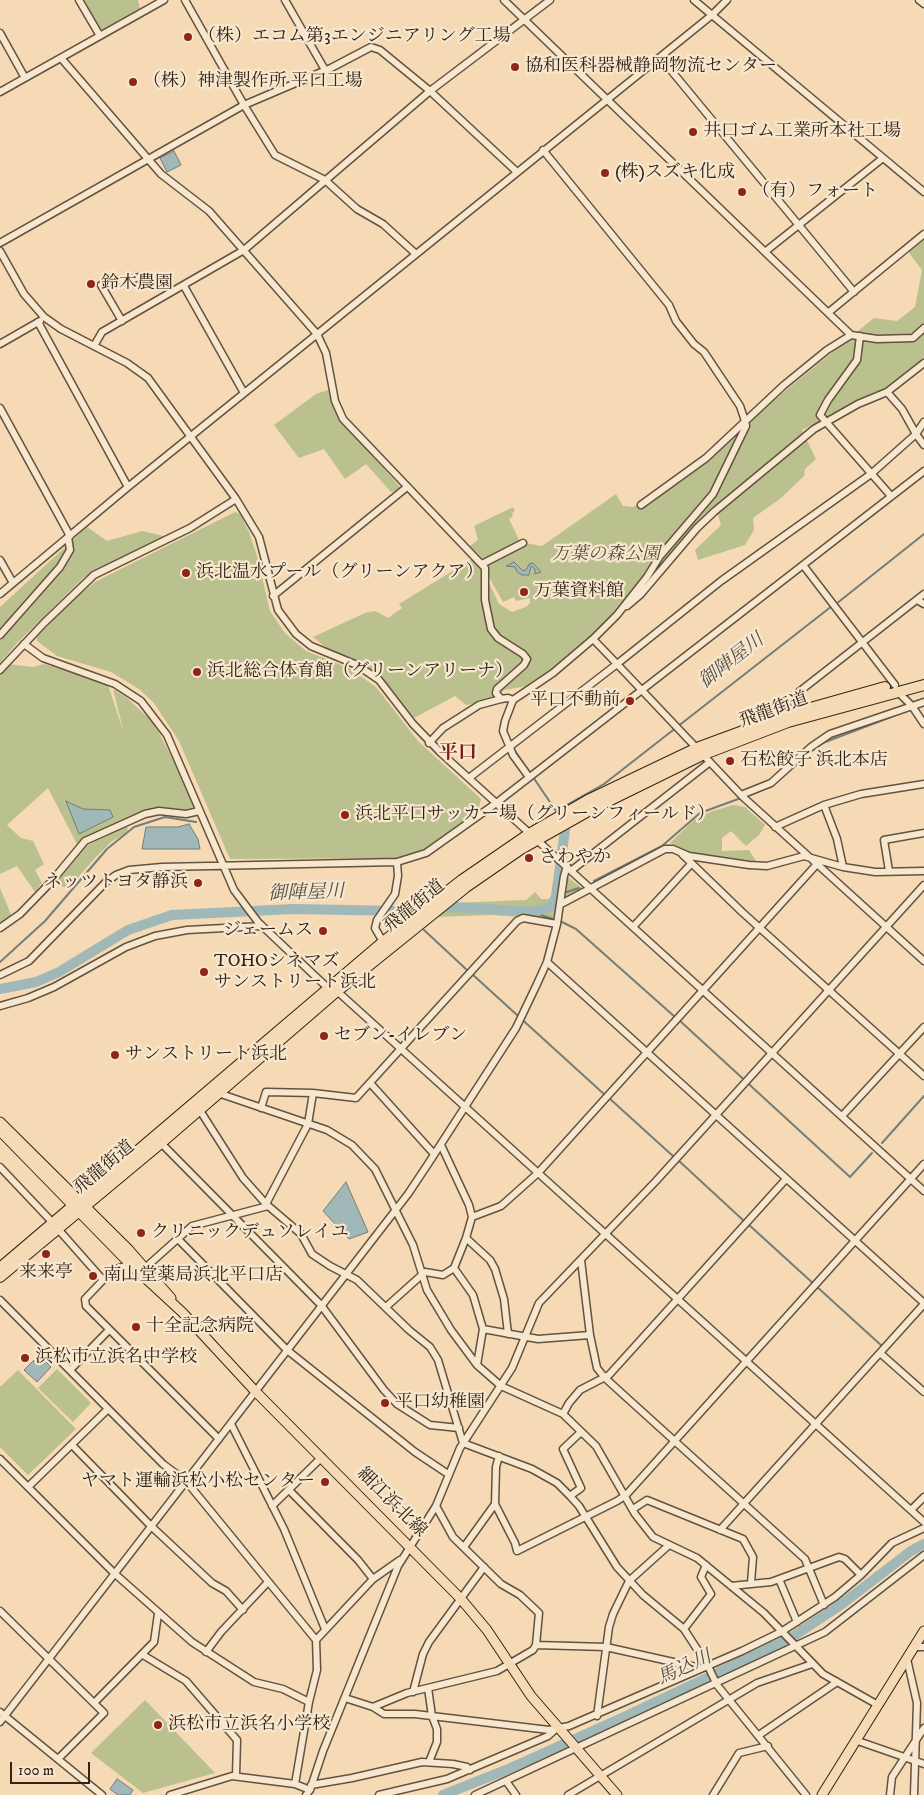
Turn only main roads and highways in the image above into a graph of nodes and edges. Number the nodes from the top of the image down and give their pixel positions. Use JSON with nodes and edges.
{"nodes":[{"id":1,"x":924,"y":678,"type":"edge"},
{"id":2,"x":924,"y":685,"type":"edge"},
{"id":3,"x":896,"y":688,"type":"junction"},
{"id":4,"x":703,"y":755,"type":"junction"},
{"id":5,"x":533,"y":837,"type":"junction"},
{"id":6,"x":333,"y":989,"type":"junction"},
{"id":7,"x":0,"y":1122,"type":"edge"},
{"id":8,"x":0,"y":1131,"type":"edge"},
{"id":9,"x":79,"y":1206,"type":"junction"},
{"id":10,"x":55,"y":1226,"type":"junction"},
{"id":11,"x":0,"y":1268,"type":"edge"},
{"id":12,"x":0,"y":1277,"type":"edge"},
{"id":13,"x":182,"y":1312,"type":"junction"},
{"id":14,"x":924,"y":1631,"type":"edge"},
{"id":15,"x":919,"y":1647,"type":"edge"},
{"id":16,"x":617,"y":1795,"type":"edge"},
{"id":17,"x":822,"y":1795,"type":"edge"}],
"edges":[{"from":1,"to":3,"type":"highway","name":"飛龍街道"},
{"from":2,"to":3,"type":"highway","name":"飛龍街道"},
{"from":3,"to":4,"type":"highway","name":"飛龍街道"},
{"from":3,"to":4,"type":"highway","name":"飛龍街道"},
{"from":4,"to":5,"type":"highway","name":"飛龍街道"},
{"from":5,"to":6,"type":"highway","name":"飛龍街道"},
{"from":5,"to":6,"type":"highway","name":"飛龍街道"},
{"from":6,"to":9,"type":"highway","name":"飛龍街道"},
{"from":6,"to":9,"type":"highway","name":"飛龍街道"},
{"from":7,"to":9,"type":"main road","name":"細江浜北線"},
{"from":8,"to":9,"type":"main road","name":"細江浜北線"},
{"from":9,"to":10,"type":"highway","name":"飛龍街道"},
{"from":9,"to":13,"type":"main road","name":"細江浜北線"},
{"from":9,"to":13,"type":"main road","name":"細江浜北線"},
{"from":10,"to":11,"type":"highway","name":"飛龍街道"},
{"from":10,"to":12,"type":"highway","name":"飛龍街道"},
{"from":13,"to":16,"type":"main road","name":"細江浜北線"},
{"from":14,"to":15,"type":"main road"},
{"from":15,"to":17,"type":"main road"}]}
